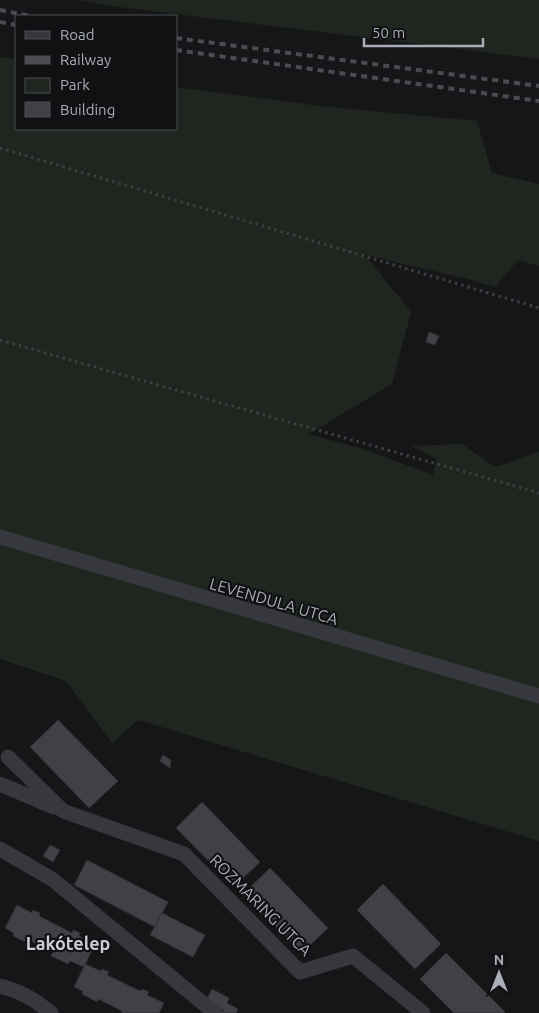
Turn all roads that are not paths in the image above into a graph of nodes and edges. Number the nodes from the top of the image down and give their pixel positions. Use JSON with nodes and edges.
{"nodes":[{"id":1,"x":0,"y":537,"type":"edge"},
{"id":2,"x":539,"y":696,"type":"edge"},
{"id":3,"x":8,"y":757,"type":"dead end"},
{"id":4,"x":0,"y":784,"type":"edge"},
{"id":5,"x":63,"y":811,"type":"junction"},
{"id":6,"x":0,"y":849,"type":"edge"},
{"id":7,"x":0,"y":986,"type":"edge"},
{"id":8,"x":51,"y":1013,"type":"edge"},
{"id":9,"x":215,"y":1013,"type":"edge"},
{"id":10,"x":423,"y":1013,"type":"edge"}],
"edges":[{"from":1,"to":2,"type":"street","name":"LEVENDULA UTCA"},
{"from":3,"to":5,"type":"street","name":"ROZMARING UTCA"},
{"from":4,"to":5,"type":"street","name":"ROZMARING UTCA"},
{"from":5,"to":10,"type":"street","name":"ROZMARING UTCA"},
{"from":6,"to":9,"type":"street"},
{"from":7,"to":8,"type":"street"}]}
